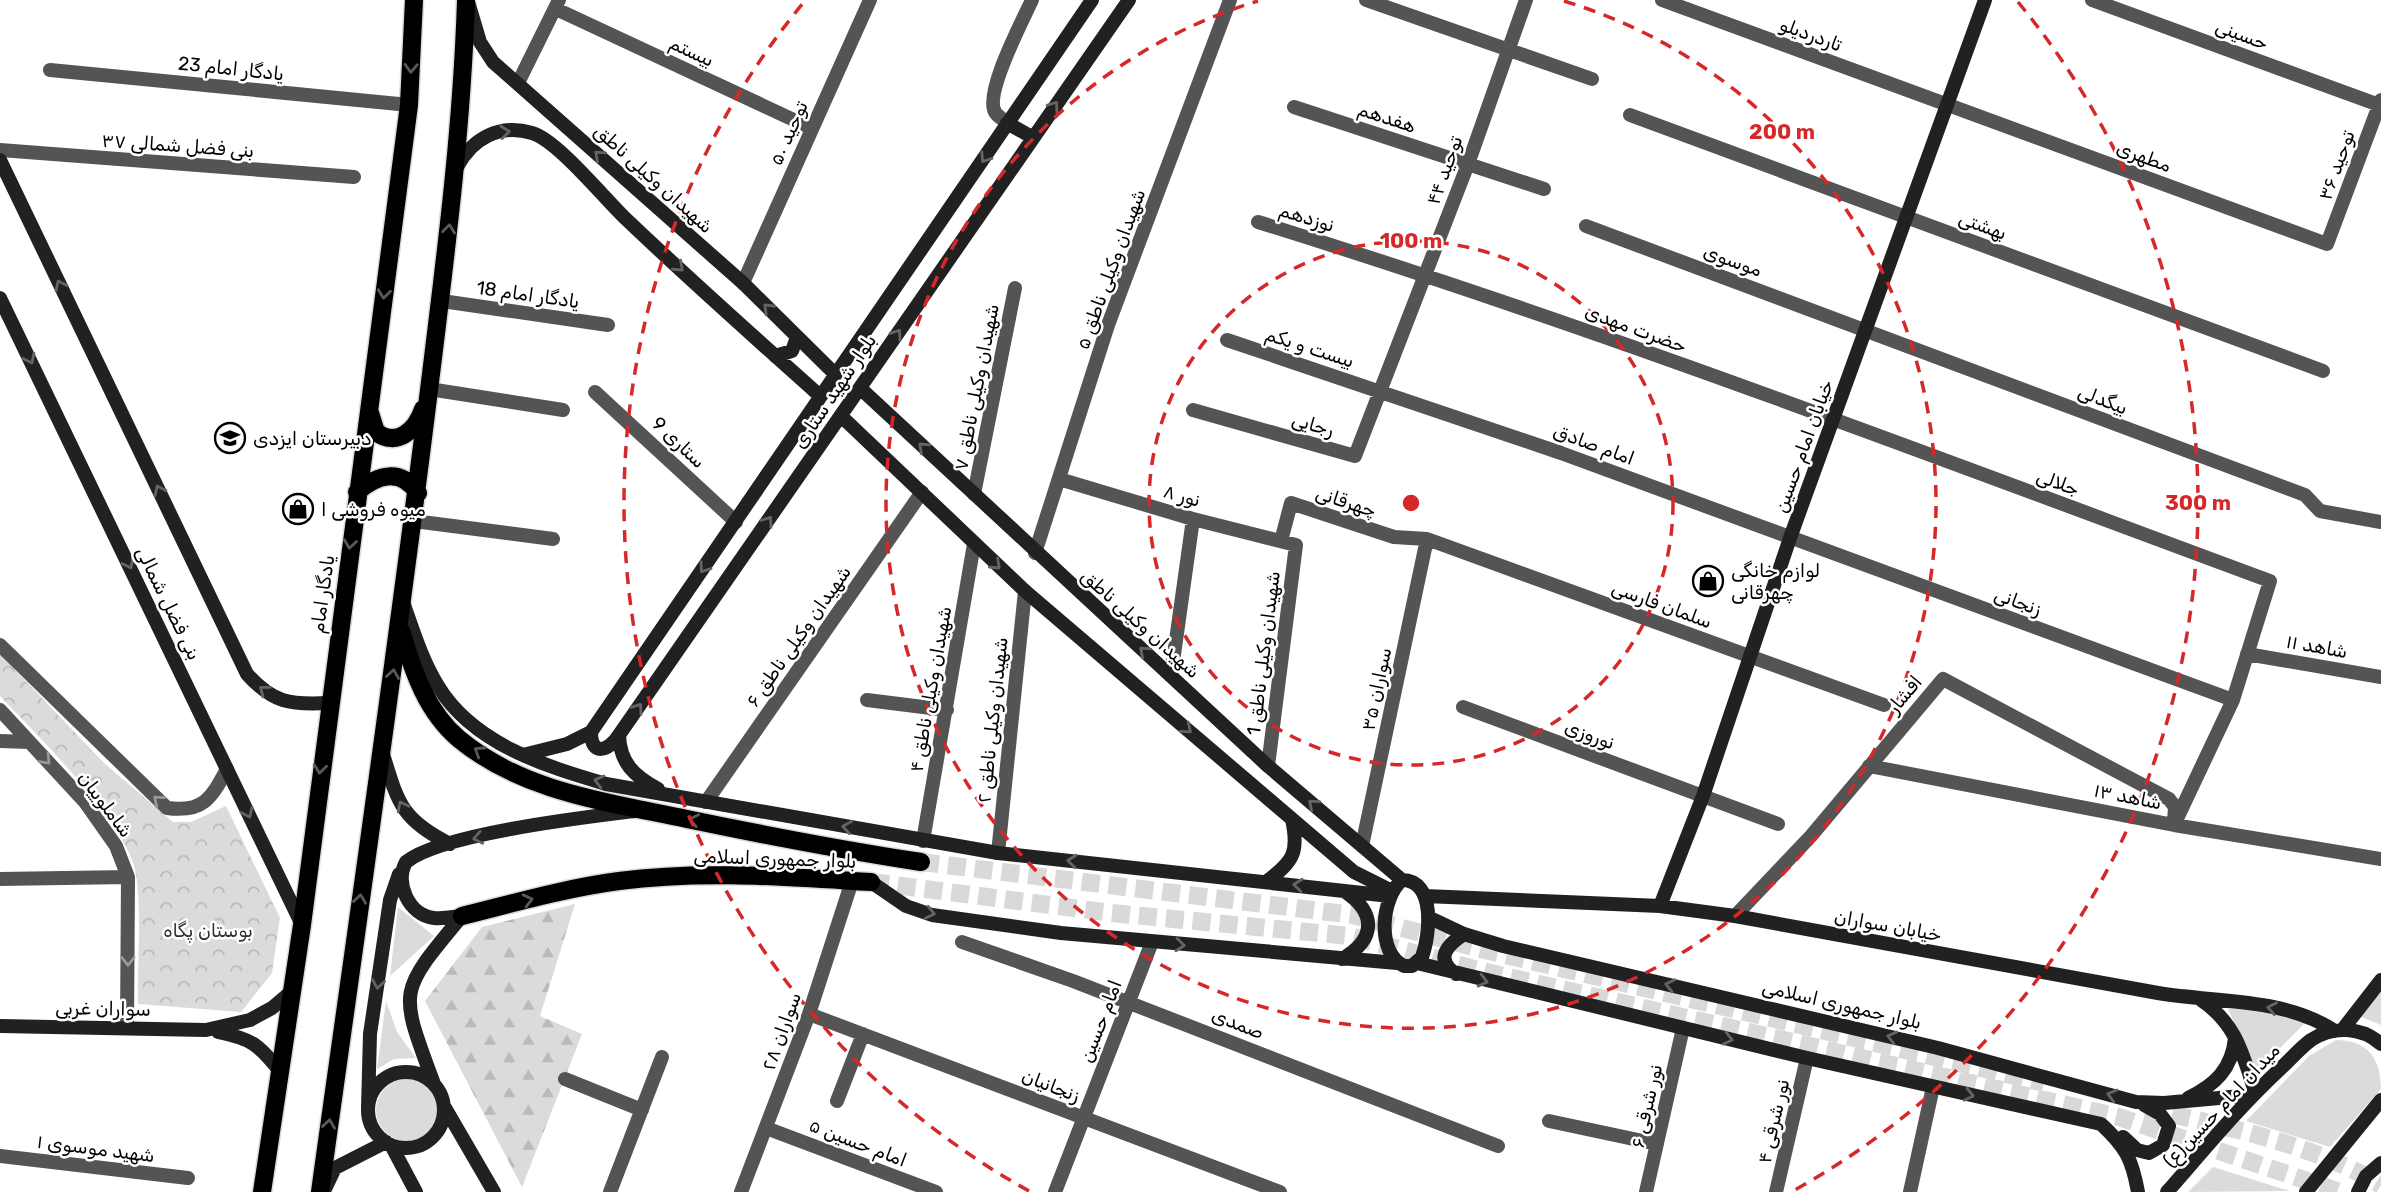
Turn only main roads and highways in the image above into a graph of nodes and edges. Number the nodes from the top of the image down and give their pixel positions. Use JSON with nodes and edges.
{"nodes":[{"id":1,"x":414,"y":0,"type":"edge"},
{"id":2,"x":467,"y":0,"type":"edge"},
{"id":3,"x":1092,"y":0,"type":"edge"},
{"id":4,"x":1129,"y":0,"type":"edge"},
{"id":5,"x":1985,"y":0,"type":"edge"},
{"id":6,"x":1007,"y":123,"type":"junction"},
{"id":7,"x":1031,"y":137,"type":"junction"},
{"id":8,"x":0,"y":160,"type":"edge"},
{"id":9,"x":455,"y":171,"type":"junction"},
{"id":10,"x":0,"y":298,"type":"edge"},
{"id":11,"x":797,"y":337,"type":"junction"},
{"id":12,"x":775,"y":356,"type":"junction"},
{"id":13,"x":834,"y":373,"type":"junction"},
{"id":14,"x":860,"y":388,"type":"junction"},
{"id":15,"x":429,"y":389,"type":"junction"},
{"id":16,"x":819,"y":395,"type":"junction"},
{"id":17,"x":370,"y":399,"type":"junction"},
{"id":18,"x":841,"y":416,"type":"junction"},
{"id":19,"x":357,"y":492,"type":"junction"},
{"id":20,"x":418,"y":493,"type":"junction"},
{"id":21,"x":403,"y":602,"type":"junction"},
{"id":22,"x":400,"y":627,"type":"junction"},
{"id":23,"x":328,"y":703,"type":"junction"},
{"id":24,"x":591,"y":732,"type":"junction"},
{"id":25,"x":619,"y":735,"type":"junction"},
{"id":26,"x":381,"y":748,"type":"junction"},
{"id":27,"x":523,"y":755,"type":"junction"},
{"id":28,"x":668,"y":795,"type":"junction"},
{"id":29,"x":642,"y":810,"type":"junction"},
{"id":30,"x":1292,"y":819,"type":"junction"},
{"id":31,"x":450,"y":844,"type":"junction"},
{"id":32,"x":921,"y":862,"type":"tunnel mouth"},
{"id":33,"x":401,"y":870,"type":"junction"},
{"id":34,"x":1402,"y":880,"type":"junction"},
{"id":35,"x":1267,"y":881,"type":"junction"},
{"id":36,"x":871,"y":882,"type":"joint"},
{"id":37,"x":1340,"y":889,"type":"junction"},
{"id":38,"x":1391,"y":894,"type":"junction"},
{"id":39,"x":1425,"y":896,"type":"junction"},
{"id":40,"x":1660,"y":906,"type":"junction"},
{"id":41,"x":462,"y":916,"type":"junction"},
{"id":42,"x":1428,"y":917,"type":"junction"},
{"id":43,"x":302,"y":925,"type":"junction"},
{"id":44,"x":1464,"y":934,"type":"junction"},
{"id":45,"x":1342,"y":959,"type":"junction"},
{"id":46,"x":1397,"y":963,"type":"junction"},
{"id":47,"x":1417,"y":963,"type":"junction"},
{"id":48,"x":1456,"y":974,"type":"junction"},
{"id":49,"x":2381,"y":980,"type":"edge"},
{"id":50,"x":292,"y":990,"type":"junction"},
{"id":51,"x":2201,"y":1000,"type":"junction"},
{"id":52,"x":0,"y":1026,"type":"edge"},
{"id":53,"x":206,"y":1030,"type":"junction"},
{"id":54,"x":2339,"y":1030,"type":"junction"},
{"id":55,"x":2235,"y":1037,"type":"junction"},
{"id":56,"x":2381,"y":1044,"type":"edge"},
{"id":57,"x":280,"y":1071,"type":"junction"},
{"id":58,"x":435,"y":1085,"type":"junction"},
{"id":59,"x":2254,"y":1093,"type":"junction"},
{"id":60,"x":2381,"y":1100,"type":"edge"},
{"id":61,"x":2182,"y":1101,"type":"junction"},
{"id":62,"x":2136,"y":1102,"type":"junction"},
{"id":63,"x":444,"y":1106,"type":"junction"},
{"id":64,"x":368,"y":1108,"type":"junction"},
{"id":65,"x":2101,"y":1124,"type":"junction"},
{"id":66,"x":389,"y":1144,"type":"junction"},
{"id":67,"x":2381,"y":1163,"type":"edge"},
{"id":68,"x":261,"y":1190,"type":"edge"},
{"id":69,"x":495,"y":1191,"type":"edge"},
{"id":70,"x":322,"y":1192,"type":"edge"},
{"id":71,"x":416,"y":1192,"type":"edge"},
{"id":72,"x":2138,"y":1192,"type":"edge"},
{"id":73,"x":2167,"y":1192,"type":"edge"},
{"id":74,"x":2306,"y":1192,"type":"edge"},
{"id":75,"x":2358,"y":1192,"type":"edge"}],
"edges":[{"from":1,"to":17,"type":"main road","name":"یادگار امام","one_way":true},
{"from":2,"to":9,"type":"main road"},
{"from":11,"to":2,"type":"main road","name":"شهیدان وکیلی ناطق","one_way":true},
{"from":3,"to":6,"type":"main road","name":"بلوار شهید ستاری"},
{"from":7,"to":4,"type":"main road","name":"بلوار شهید ستاری","one_way":true},
{"from":5,"to":40,"type":"main road","name":"خیابان امام حسین"},
{"from":6,"to":7,"type":"main road"},
{"from":6,"to":13,"type":"main road","name":"بلوار شهید ستاری","one_way":true},
{"from":14,"to":7,"type":"main road","name":"بلوار شهید ستاری","one_way":true},
{"from":23,"to":8,"type":"main road","name":"بنی فضل شمالی","one_way":true},
{"from":9,"to":12,"type":"main road","one_way":true},
{"from":15,"to":9,"type":"main road","one_way":true},
{"from":10,"to":43,"type":"main road","name":"بنی فضل شمالی","one_way":true},
{"from":11,"to":12,"type":"main road"},
{"from":11,"to":13,"type":"main road","name":"شهیدان وکیلی ناطق"},
{"from":12,"to":16,"type":"main road"},
{"from":13,"to":16,"type":"main road","name":"بلوار شهید ستاری"},
{"from":14,"to":18,"type":"main road","name":"بلوار شهید ستاری"},
{"from":34,"to":14,"type":"main road","name":"شهیدان وکیلی ناطق","one_way":true},
{"from":15,"to":17,"type":"main road"},
{"from":15,"to":20,"type":"main road"},
{"from":16,"to":24,"type":"main road","name":"بلوار شهید ستاری","one_way":true},
{"from":17,"to":19,"type":"main road","name":"یادگار امام"},
{"from":25,"to":18,"type":"main road","name":"بلوار شهید ستاری","one_way":true},
{"from":18,"to":30,"type":"main road","one_way":true},
{"from":19,"to":20,"type":"main road"},
{"from":19,"to":23,"type":"main road","name":"یادگار امام","one_way":true},
{"from":20,"to":21,"type":"main road"},
{"from":21,"to":22,"type":"main road"},
{"from":21,"to":27,"type":"main road","name":"بلوار جمهوری اسلامی"},
{"from":26,"to":22,"type":"main road","one_way":true},
{"from":29,"to":22,"type":"main road","name":"بلوار جمهوری اسلامی","one_way":true},
{"from":23,"to":43,"type":"main road","name":"یادگار امام","one_way":true},
{"from":24,"to":25,"type":"main road"},
{"from":24,"to":27,"type":"main road"},
{"from":25,"to":28,"type":"main road"},
{"from":31,"to":26,"type":"main road","one_way":true},
{"from":70,"to":26,"type":"main road","one_way":true},
{"from":28,"to":27,"type":"main road","name":"بلوار جمهوری اسلامی","one_way":true},
{"from":35,"to":28,"type":"main road","name":"بلوار جمهوری اسلامی","one_way":true},
{"from":29,"to":31,"type":"main road","one_way":true},
{"from":32,"to":29,"type":"main road","name":"بلوار جمهوری اسلامی","one_way":true},
{"from":30,"to":35,"type":"main road"},
{"from":30,"to":38,"type":"main road"},
{"from":31,"to":33,"type":"main road"},
{"from":33,"to":41,"type":"main road"},
{"from":33,"to":64,"type":"main road","one_way":true},
{"from":34,"to":38,"type":"main road"},
{"from":34,"to":39,"type":"main road","name":"شهیدان وکیلی ناطق"},
{"from":37,"to":35,"type":"main road","name":"بلوار جمهوری اسلامی","one_way":true},
{"from":41,"to":36,"type":"main road","name":"بلوار جمهوری اسلامی","one_way":true},
{"from":36,"to":45,"type":"main road","name":"بلوار جمهوری اسلامی","one_way":true},
{"from":37,"to":38,"type":"main road","name":"بلوار جمهوری اسلامی"},
{"from":37,"to":45,"type":"main road"},
{"from":38,"to":46,"type":"main road"},
{"from":39,"to":40,"type":"main road","name":"خیابان سواران"},
{"from":39,"to":42,"type":"main road"},
{"from":40,"to":51,"type":"main road","name":"خیابان سواران"},
{"from":41,"to":58,"type":"main road"},
{"from":42,"to":44,"type":"main road","name":"بلوار جمهوری اسلامی"},
{"from":42,"to":47,"type":"main road"},
{"from":43,"to":50,"type":"main road","name":"یادگار امام"},
{"from":44,"to":48,"type":"main road"},
{"from":62,"to":44,"type":"main road","name":"بلوار جمهوری اسلامی","one_way":true},
{"from":45,"to":46,"type":"main road","name":"بلوار جمهوری اسلامی"},
{"from":46,"to":47,"type":"main road","name":"بلوار جمهوری اسلامی"},
{"from":47,"to":48,"type":"main road"},
{"from":48,"to":65,"type":"main road","one_way":true},
{"from":49,"to":54,"type":"main road"},
{"from":50,"to":53,"type":"main road"},
{"from":50,"to":57,"type":"main road","name":"یادگار امام"},
{"from":54,"to":51,"type":"main road","name":"خیابان سواران","one_way":true},
{"from":51,"to":55,"type":"main road"},
{"from":52,"to":53,"type":"main road","name":"سواران غربی"},
{"from":53,"to":57,"type":"main road"},
{"from":54,"to":56,"type":"main road"},
{"from":54,"to":59,"type":"main road","name":"میدان امام حسین(ع)"},
{"from":55,"to":59,"type":"main road"},
{"from":55,"to":61,"type":"main road"},
{"from":57,"to":68,"type":"main road","name":"یادگار امام"},
{"from":58,"to":63,"type":"main road"},
{"from":58,"to":64,"type":"main road"},
{"from":59,"to":61,"type":"main road","name":"بلوار جمهوری اسلامی"},
{"from":59,"to":73,"type":"main road","name":"میدان امام حسین(ع)"},
{"from":60,"to":74,"type":"main road"},
{"from":61,"to":62,"type":"main road","name":"بلوار جمهوری اسلامی"},
{"from":62,"to":65,"type":"main road"},
{"from":63,"to":66,"type":"main road"},
{"from":63,"to":69,"type":"main road"},
{"from":64,"to":66,"type":"main road"},
{"from":65,"to":72,"type":"main road"},
{"from":66,"to":70,"type":"main road"},
{"from":66,"to":71,"type":"main road"},
{"from":67,"to":75,"type":"main road"}]}
